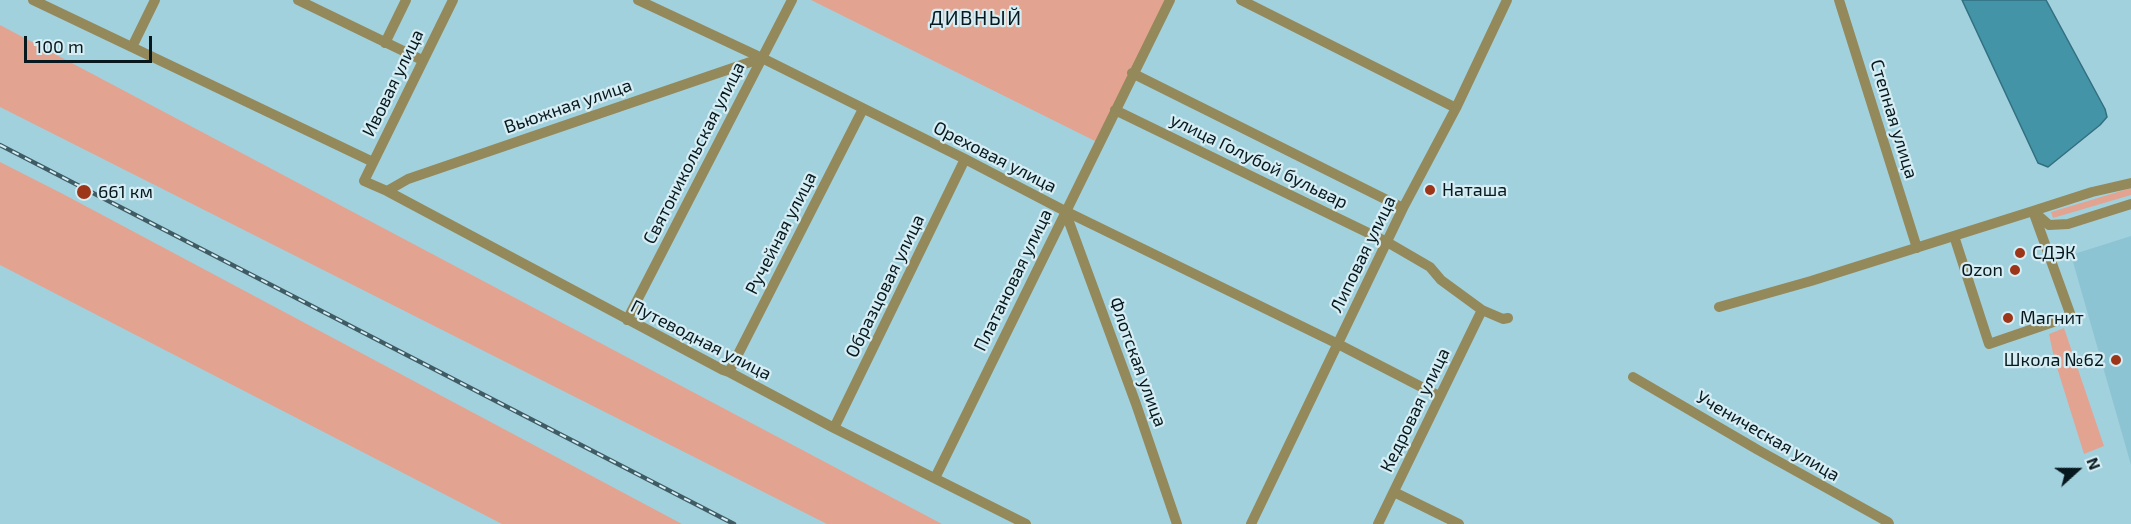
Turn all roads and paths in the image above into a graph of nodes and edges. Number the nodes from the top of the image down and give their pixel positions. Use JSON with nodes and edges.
{"nodes":[{"id":1,"x":33,"y":0,"type":"edge"},
{"id":2,"x":155,"y":0,"type":"edge"},
{"id":3,"x":298,"y":0,"type":"edge"},
{"id":4,"x":406,"y":0,"type":"edge"},
{"id":5,"x":453,"y":0,"type":"edge"},
{"id":6,"x":638,"y":0,"type":"edge"},
{"id":7,"x":792,"y":0,"type":"edge"},
{"id":8,"x":1170,"y":0,"type":"edge"},
{"id":9,"x":1241,"y":0,"type":"edge"},
{"id":10,"x":1507,"y":0,"type":"edge"},
{"id":11,"x":1839,"y":0,"type":"edge"},
{"id":12,"x":385,"y":43,"type":"junction"},
{"id":13,"x":132,"y":47,"type":"junction"},
{"id":14,"x":762,"y":58,"type":"junction"},
{"id":15,"x":422,"y":60,"type":"junction"},
{"id":16,"x":1132,"y":73,"type":"junction"},
{"id":17,"x":1456,"y":108,"type":"junction"},
{"id":18,"x":862,"y":109,"type":"junction"},
{"id":19,"x":1115,"y":110,"type":"junction"},
{"id":20,"x":965,"y":159,"type":"junction"},
{"id":21,"x":373,"y":162,"type":"junction"},
{"id":22,"x":364,"y":181,"type":"joint"},
{"id":23,"x":2131,"y":183,"type":"edge"},
{"id":24,"x":387,"y":190,"type":"junction"},
{"id":25,"x":2131,"y":204,"type":"edge"},
{"id":26,"x":1402,"y":208,"type":"junction"},
{"id":27,"x":1065,"y":211,"type":"junction"},
{"id":28,"x":2034,"y":211,"type":"junction"},
{"id":29,"x":1954,"y":236,"type":"junction"},
{"id":30,"x":1387,"y":242,"type":"junction"},
{"id":31,"x":1917,"y":248,"type":"junction"},
{"id":32,"x":1719,"y":307,"type":"dead end"},
{"id":33,"x":1482,"y":310,"type":"junction"},
{"id":34,"x":1508,"y":318,"type":"dead end"},
{"id":35,"x":627,"y":320,"type":"junction"},
{"id":36,"x":1338,"y":344,"type":"junction"},
{"id":37,"x":729,"y":372,"type":"junction"},
{"id":38,"x":1633,"y":377,"type":"dead end"},
{"id":39,"x":1439,"y":396,"type":"junction"},
{"id":40,"x":834,"y":428,"type":"junction"},
{"id":41,"x":935,"y":478,"type":"junction"},
{"id":42,"x":1394,"y":492,"type":"junction"},
{"id":43,"x":1889,"y":523,"type":"edge"},
{"id":44,"x":1026,"y":524,"type":"edge"},
{"id":45,"x":1176,"y":524,"type":"edge"},
{"id":46,"x":1251,"y":524,"type":"edge"},
{"id":47,"x":1377,"y":524,"type":"edge"},
{"id":48,"x":1459,"y":524,"type":"edge"}],
"edges":[{"from":1,"to":13,"type":"street"},
{"from":2,"to":13,"type":"street"},
{"from":3,"to":12,"type":"street"},
{"from":4,"to":12,"type":"street","name":"Ивовая улица"},
{"from":5,"to":15,"type":"street","name":"Ивовая улица"},
{"from":6,"to":14,"type":"street","name":"Ореховая улица"},
{"from":7,"to":14,"type":"street","name":"Святоникольская улица"},
{"from":8,"to":16,"type":"street","name":"Платановая улица"},
{"from":9,"to":17,"type":"street"},
{"from":10,"to":17,"type":"street","name":"Липовая улица"},
{"from":11,"to":31,"type":"street","name":"Степная улица"},
{"from":12,"to":15,"type":"street"},
{"from":13,"to":21,"type":"street"},
{"from":14,"to":18,"type":"street","name":"Ореховая улица"},
{"from":14,"to":24,"type":"street","name":"Вьюжная улица"},
{"from":14,"to":35,"type":"street","name":"Святоникольская улица"},
{"from":15,"to":21,"type":"street","name":"Ивовая улица"},
{"from":16,"to":19,"type":"street","name":"Платановая улица"},
{"from":16,"to":26,"type":"street"},
{"from":17,"to":26,"type":"street","name":"Липовая улица"},
{"from":18,"to":20,"type":"street","name":"Ореховая улица"},
{"from":18,"to":37,"type":"street","name":"Ручейная улица"},
{"from":19,"to":27,"type":"street","name":"Платановая улица"},
{"from":19,"to":30,"type":"street","name":"улица Голубой бульвар"},
{"from":20,"to":27,"type":"street","name":"Ореховая улица"},
{"from":20,"to":40,"type":"street","name":"Образцовая улица"},
{"from":21,"to":22,"type":"street","name":"Ивовая улица"},
{"from":22,"to":24,"type":"street","name":"Путеводная улица"},
{"from":23,"to":28,"type":"street"},
{"from":24,"to":35,"type":"street","name":"Путеводная улица"},
{"from":25,"to":28,"type":"street"},
{"from":26,"to":30,"type":"street","name":"Липовая улица"},
{"from":27,"to":36,"type":"street","name":"Ореховая улица"},
{"from":27,"to":41,"type":"street","name":"Платановая улица"},
{"from":27,"to":45,"type":"street","name":"Флотская улица"},
{"from":28,"to":29,"type":"street"},
{"from":28,"to":29,"type":"street"},
{"from":29,"to":31,"type":"street"},
{"from":30,"to":33,"type":"street","name":"улица Голубой бульвар"},
{"from":30,"to":36,"type":"street","name":"Липовая улица"},
{"from":31,"to":32,"type":"street"},
{"from":33,"to":34,"type":"street","name":"улица Голубой бульвар"},
{"from":33,"to":39,"type":"street","name":"Кедровая улица"},
{"from":35,"to":37,"type":"street","name":"Путеводная улица"},
{"from":36,"to":39,"type":"street","name":"Ореховая улица"},
{"from":36,"to":46,"type":"street","name":"Липовая улица"},
{"from":37,"to":40,"type":"street","name":"Путеводная улица"},
{"from":38,"to":43,"type":"street","name":"Ученическая улица"},
{"from":39,"to":42,"type":"street","name":"Кедровая улица"},
{"from":40,"to":41,"type":"street","name":"Путеводная улица"},
{"from":41,"to":44,"type":"street","name":"Путеводная улица"},
{"from":42,"to":47,"type":"street","name":"Кедровая улица"},
{"from":42,"to":48,"type":"street"}]}
